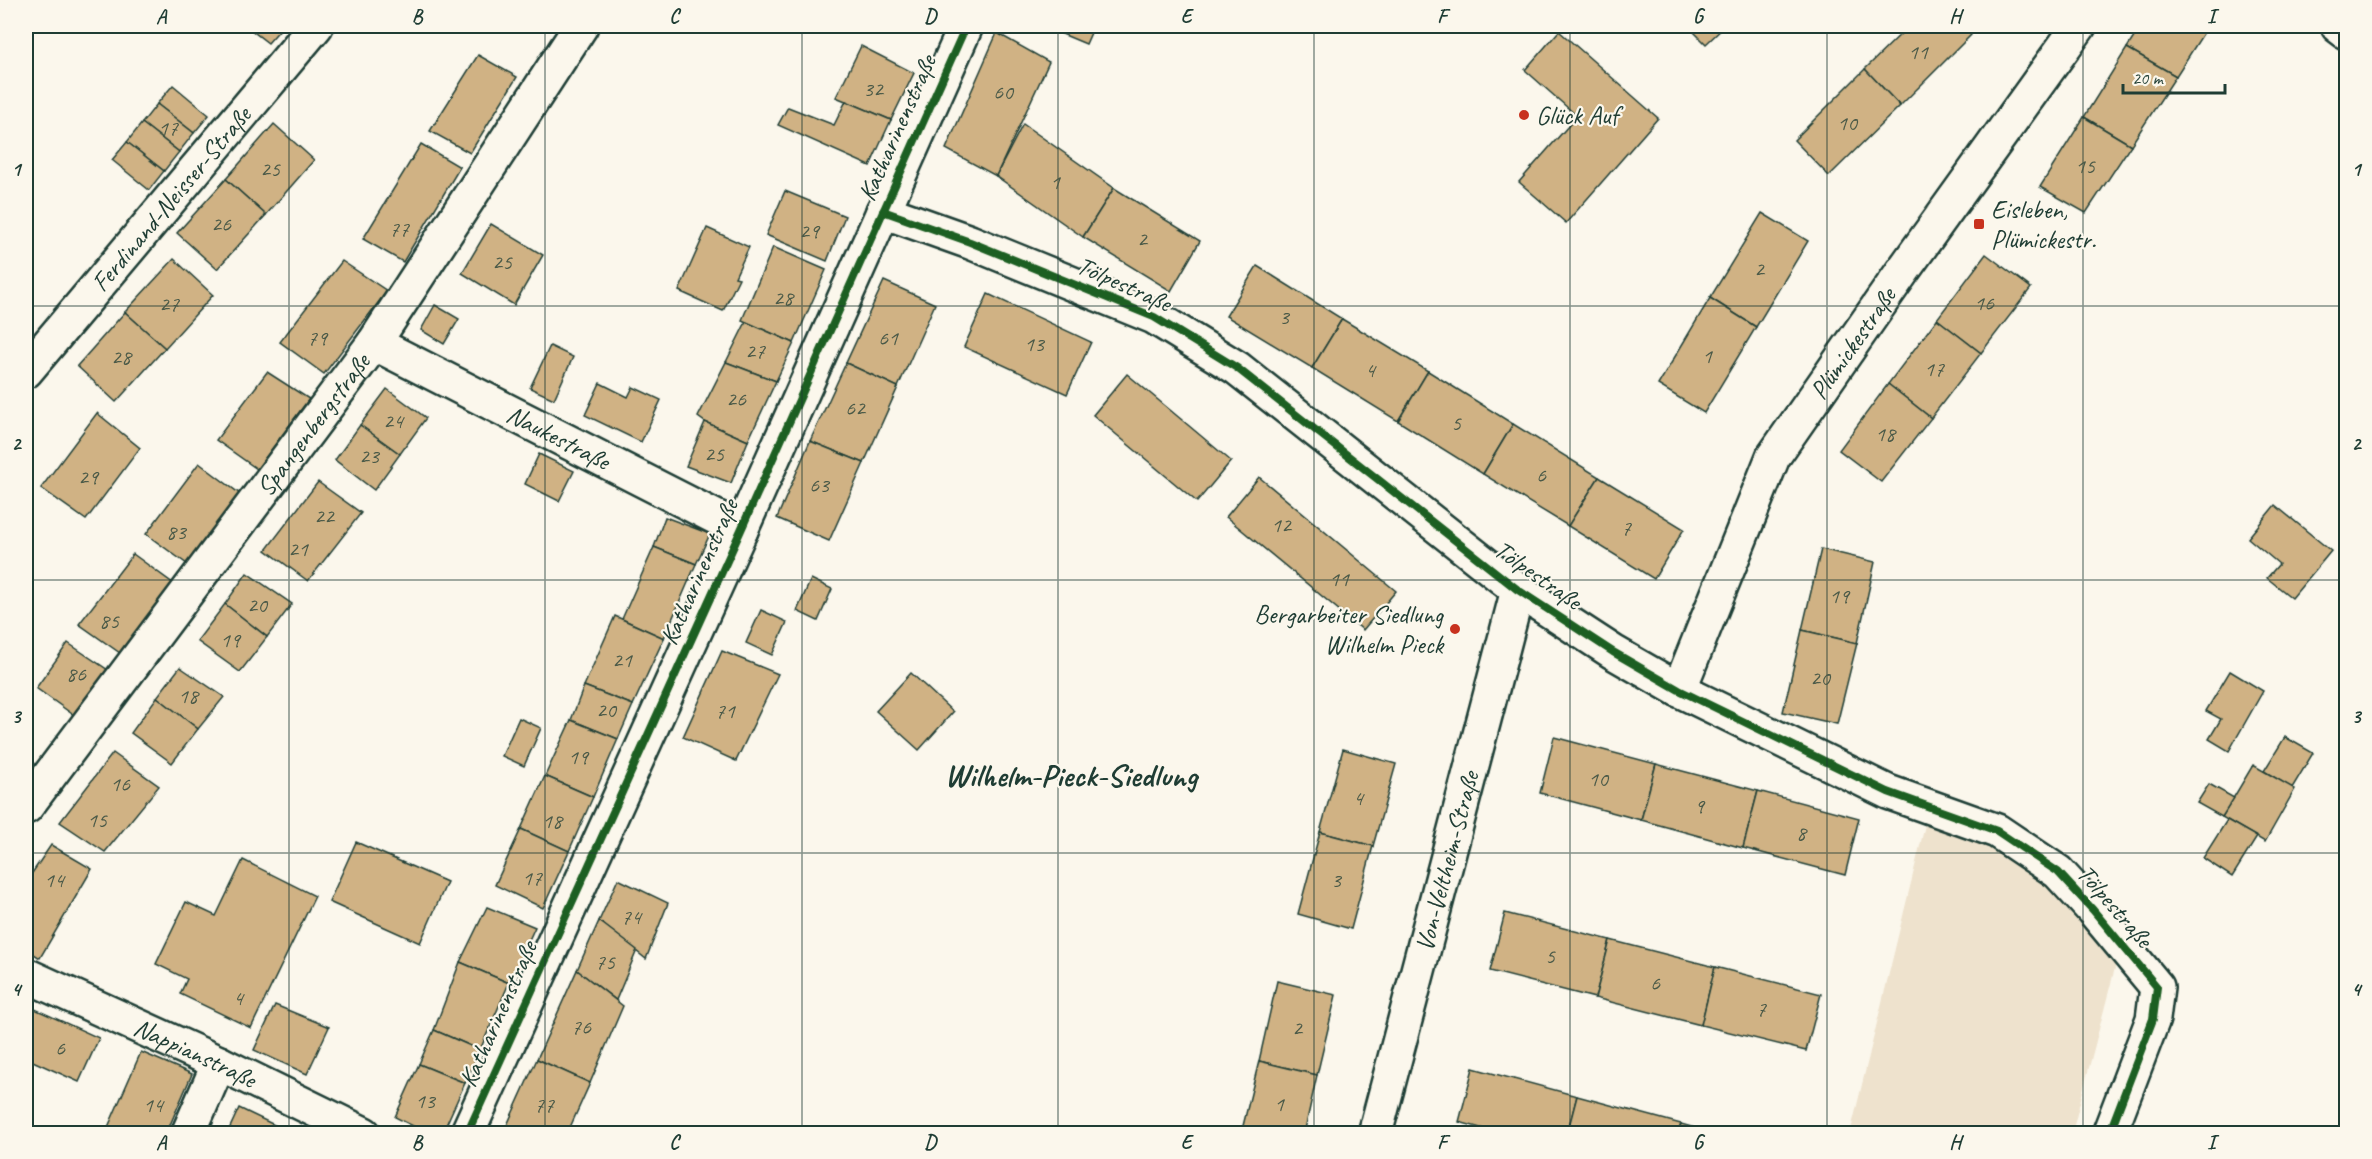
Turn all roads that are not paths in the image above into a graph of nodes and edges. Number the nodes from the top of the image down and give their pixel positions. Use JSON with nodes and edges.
{"nodes":[{"id":1,"x":316,"y":26,"type":"edge"},
{"id":2,"x":581,"y":26,"type":"edge"},
{"id":3,"x":966,"y":26,"type":"edge"},
{"id":4,"x":2079,"y":26,"type":"edge"},
{"id":5,"x":2338,"y":26,"type":"edge"},
{"id":6,"x":2346,"y":32,"type":"edge"},
{"id":7,"x":883,"y":211,"type":"junction"},
{"id":8,"x":374,"y":343,"type":"junction"},
{"id":9,"x":26,"y":371,"type":"edge"},
{"id":10,"x":741,"y":530,"type":"junction"},
{"id":11,"x":1518,"y":590,"type":"junction"},
{"id":12,"x":1679,"y":690,"type":"junction"},
{"id":13,"x":26,"y":807,"type":"edge"},
{"id":14,"x":26,"y":975,"type":"edge"},
{"id":15,"x":219,"y":1063,"type":"junction"},
{"id":16,"x":188,"y":1134,"type":"edge"},
{"id":17,"x":364,"y":1134,"type":"edge"},
{"id":18,"x":467,"y":1134,"type":"edge"},
{"id":19,"x":1375,"y":1134,"type":"edge"},
{"id":20,"x":2109,"y":1134,"type":"edge"}],
"edges":[{"from":1,"to":9,"type":"street","name":"Ferdinand-Neisser-Straße"},
{"from":2,"to":8,"type":"street","name":"Spangenbergstraße"},
{"from":3,"to":7,"type":"street","name":"Katharinenstraße"},
{"from":4,"to":12,"type":"street","name":"Plümickestraße"},
{"from":5,"to":6,"type":"street"},
{"from":7,"to":10,"type":"street","name":"Katharinenstraße"},
{"from":7,"to":11,"type":"street","name":"Tölpestraße"},
{"from":8,"to":10,"type":"street","name":"Naukestraße"},
{"from":8,"to":13,"type":"street","name":"Spangenbergstraße"},
{"from":10,"to":18,"type":"street","name":"Katharinenstraße"},
{"from":11,"to":12,"type":"street","name":"Tölpestraße"},
{"from":11,"to":19,"type":"street","name":"Von-Veltheim-Straße"},
{"from":12,"to":20,"type":"street","name":"Tölpestraße"},
{"from":14,"to":15,"type":"street","name":"Nappianstraße"},
{"from":15,"to":16,"type":"street"},
{"from":15,"to":17,"type":"street","name":"Nappianstraße"}]}
